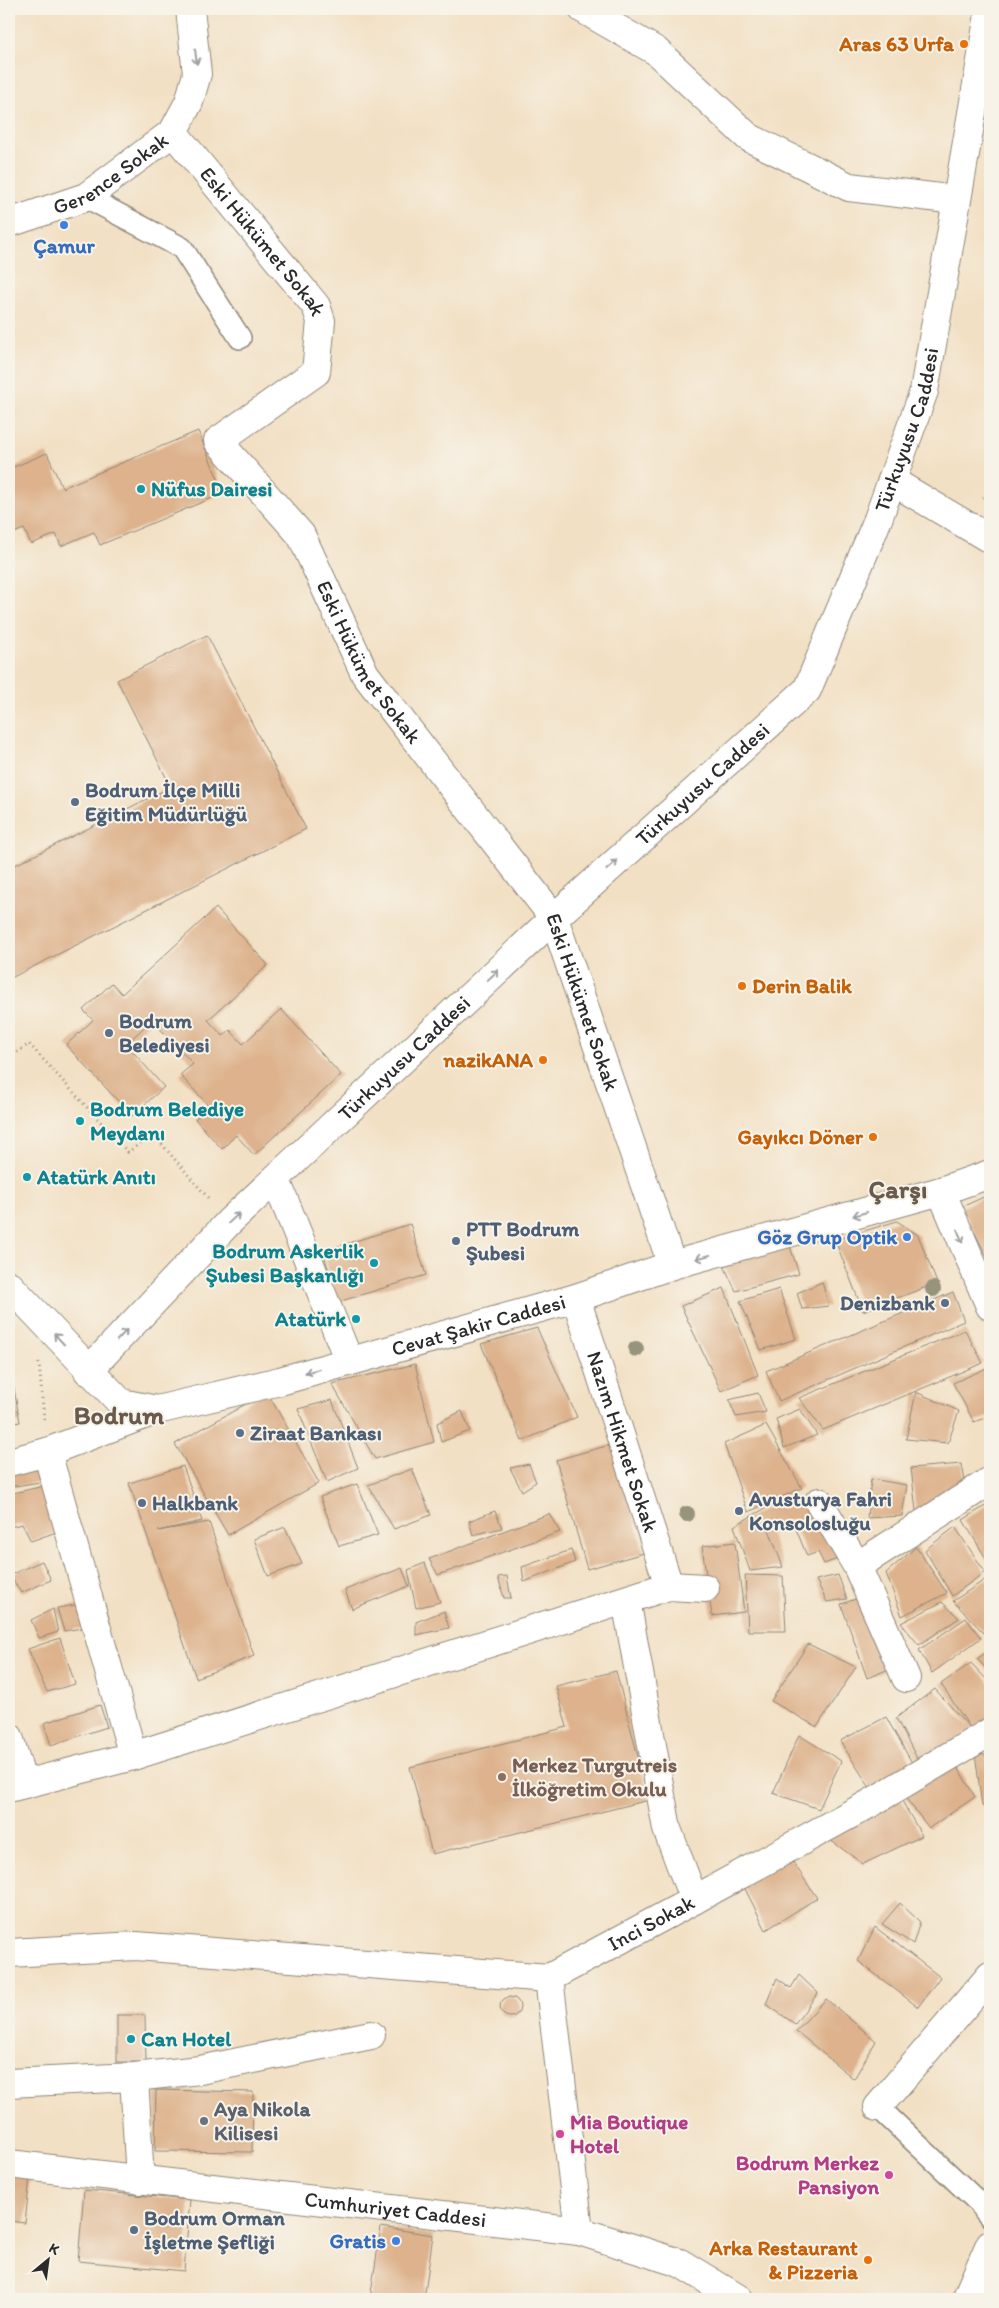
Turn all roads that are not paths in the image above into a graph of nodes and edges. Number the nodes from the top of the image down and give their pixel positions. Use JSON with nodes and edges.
{"nodes":[{"id":1,"x":190,"y":9,"type":"edge"},
{"id":2,"x":583,"y":9,"type":"edge"},
{"id":3,"x":990,"y":9,"type":"edge"},
{"id":4,"x":173,"y":132,"type":"junction"},
{"id":5,"x":86,"y":197,"type":"junction"},
{"id":6,"x":956,"y":200,"type":"junction"},
{"id":7,"x":9,"y":223,"type":"edge"},
{"id":8,"x":240,"y":338,"type":"dead end"},
{"id":9,"x":892,"y":480,"type":"junction"},
{"id":10,"x":990,"y":539,"type":"edge"},
{"id":11,"x":554,"y":918,"type":"junction"},
{"id":12,"x":990,"y":1174,"type":"edge"},
{"id":13,"x":276,"y":1180,"type":"junction"},
{"id":14,"x":940,"y":1191,"type":"junction"},
{"id":15,"x":672,"y":1265,"type":"junction"},
{"id":16,"x":9,"y":1285,"type":"edge"},
{"id":17,"x":576,"y":1298,"type":"junction"},
{"id":18,"x":990,"y":1306,"type":"edge"},
{"id":19,"x":349,"y":1361,"type":"junction"},
{"id":20,"x":88,"y":1371,"type":"junction"},
{"id":21,"x":158,"y":1410,"type":"junction"},
{"id":22,"x":47,"y":1452,"type":"junction"},
{"id":23,"x":9,"y":1462,"type":"edge"},
{"id":24,"x":990,"y":1481,"type":"edge"},
{"id":25,"x":819,"y":1502,"type":"dead end"},
{"id":26,"x":857,"y":1566,"type":"junction"},
{"id":27,"x":669,"y":1586,"type":"junction"},
{"id":28,"x":705,"y":1588,"type":"dead end"},
{"id":29,"x":626,"y":1600,"type":"junction"},
{"id":30,"x":906,"y":1678,"type":"dead end"},
{"id":31,"x":990,"y":1732,"type":"edge"},
{"id":32,"x":9,"y":1737,"type":"edge"},
{"id":33,"x":133,"y":1756,"type":"junction"},
{"id":34,"x":16,"y":1786,"type":"edge"},
{"id":35,"x":694,"y":1900,"type":"junction"},
{"id":36,"x":9,"y":1953,"type":"edge"},
{"id":37,"x":990,"y":1976,"type":"edge"},
{"id":38,"x":549,"y":1978,"type":"junction"},
{"id":39,"x":371,"y":2035,"type":"dead end"},
{"id":40,"x":134,"y":2077,"type":"junction"},
{"id":41,"x":9,"y":2083,"type":"edge"},
{"id":42,"x":878,"y":2107,"type":"joint"},
{"id":43,"x":9,"y":2164,"type":"edge"},
{"id":44,"x":140,"y":2180,"type":"junction"},
{"id":45,"x":990,"y":2217,"type":"edge"},
{"id":46,"x":578,"y":2231,"type":"junction"},
{"id":47,"x":990,"y":2244,"type":"edge"},
{"id":48,"x":739,"y":2299,"type":"edge"},
{"id":49,"x":966,"y":2299,"type":"edge"}],
"edges":[{"from":1,"to":4,"type":"street","name":"Gerence Sokak","one_way":true},
{"from":2,"to":6,"type":"street"},
{"from":3,"to":6,"type":"street","name":"Türkuyusu Caddesi"},
{"from":4,"to":5,"type":"street","name":"Gerence Sokak"},
{"from":4,"to":11,"type":"street","name":"Eski Hükümet Sokak"},
{"from":5,"to":7,"type":"street","name":"Gerence Sokak"},
{"from":5,"to":8,"type":"lane"},
{"from":6,"to":9,"type":"street","name":"Türkuyusu Caddesi"},
{"from":9,"to":10,"type":"street"},
{"from":11,"to":9,"type":"street","name":"Türkuyusu Caddesi","one_way":true},
{"from":13,"to":11,"type":"street","name":"Türkuyusu Caddesi","one_way":true},
{"from":11,"to":15,"type":"street","name":"Eski Hükümet Sokak"},
{"from":12,"to":14,"type":"street","name":"Cevat Şakir Caddesi"},
{"from":13,"to":19,"type":"street"},
{"from":20,"to":13,"type":"street","name":"Türkuyusu Caddesi","one_way":true},
{"from":14,"to":15,"type":"street","name":"Cevat Şakir Caddesi","one_way":true},
{"from":14,"to":18,"type":"street","one_way":true},
{"from":15,"to":17,"type":"street","name":"Cevat Şakir Caddesi"},
{"from":20,"to":16,"type":"street","name":"Cevat Şakir Caddesi","one_way":true},
{"from":17,"to":19,"type":"street","name":"Cevat Şakir Caddesi"},
{"from":17,"to":27,"type":"street","name":"Nazım Hikmet Sokak"},
{"from":19,"to":21,"type":"street","name":"Cevat Şakir Caddesi","one_way":true},
{"from":20,"to":21,"type":"street","name":"Cevat Şakir Caddesi"},
{"from":21,"to":22,"type":"street"},
{"from":22,"to":23,"type":"street"},
{"from":22,"to":33,"type":"street"},
{"from":24,"to":26,"type":"street"},
{"from":25,"to":26,"type":"street"},
{"from":26,"to":30,"type":"street"},
{"from":27,"to":28,"type":"street"},
{"from":27,"to":29,"type":"street"},
{"from":29,"to":33,"type":"street"},
{"from":29,"to":35,"type":"street","name":"Inci Sokak"},
{"from":31,"to":35,"type":"street"},
{"from":32,"to":34,"type":"street"},
{"from":33,"to":34,"type":"street"},
{"from":35,"to":38,"type":"street","name":"Inci Sokak"},
{"from":36,"to":38,"type":"street"},
{"from":37,"to":42,"type":"street"},
{"from":38,"to":46,"type":"street"},
{"from":39,"to":40,"type":"street"},
{"from":40,"to":41,"type":"street"},
{"from":40,"to":44,"type":"street"},
{"from":42,"to":45,"type":"lane"},
{"from":43,"to":44,"type":"street","name":"Cumhuriyet Caddesi"},
{"from":44,"to":46,"type":"street","name":"Cumhuriyet Caddesi"},
{"from":46,"to":48,"type":"street","name":"Cumhuriyet Caddesi"},
{"from":47,"to":49,"type":"street"}]}
